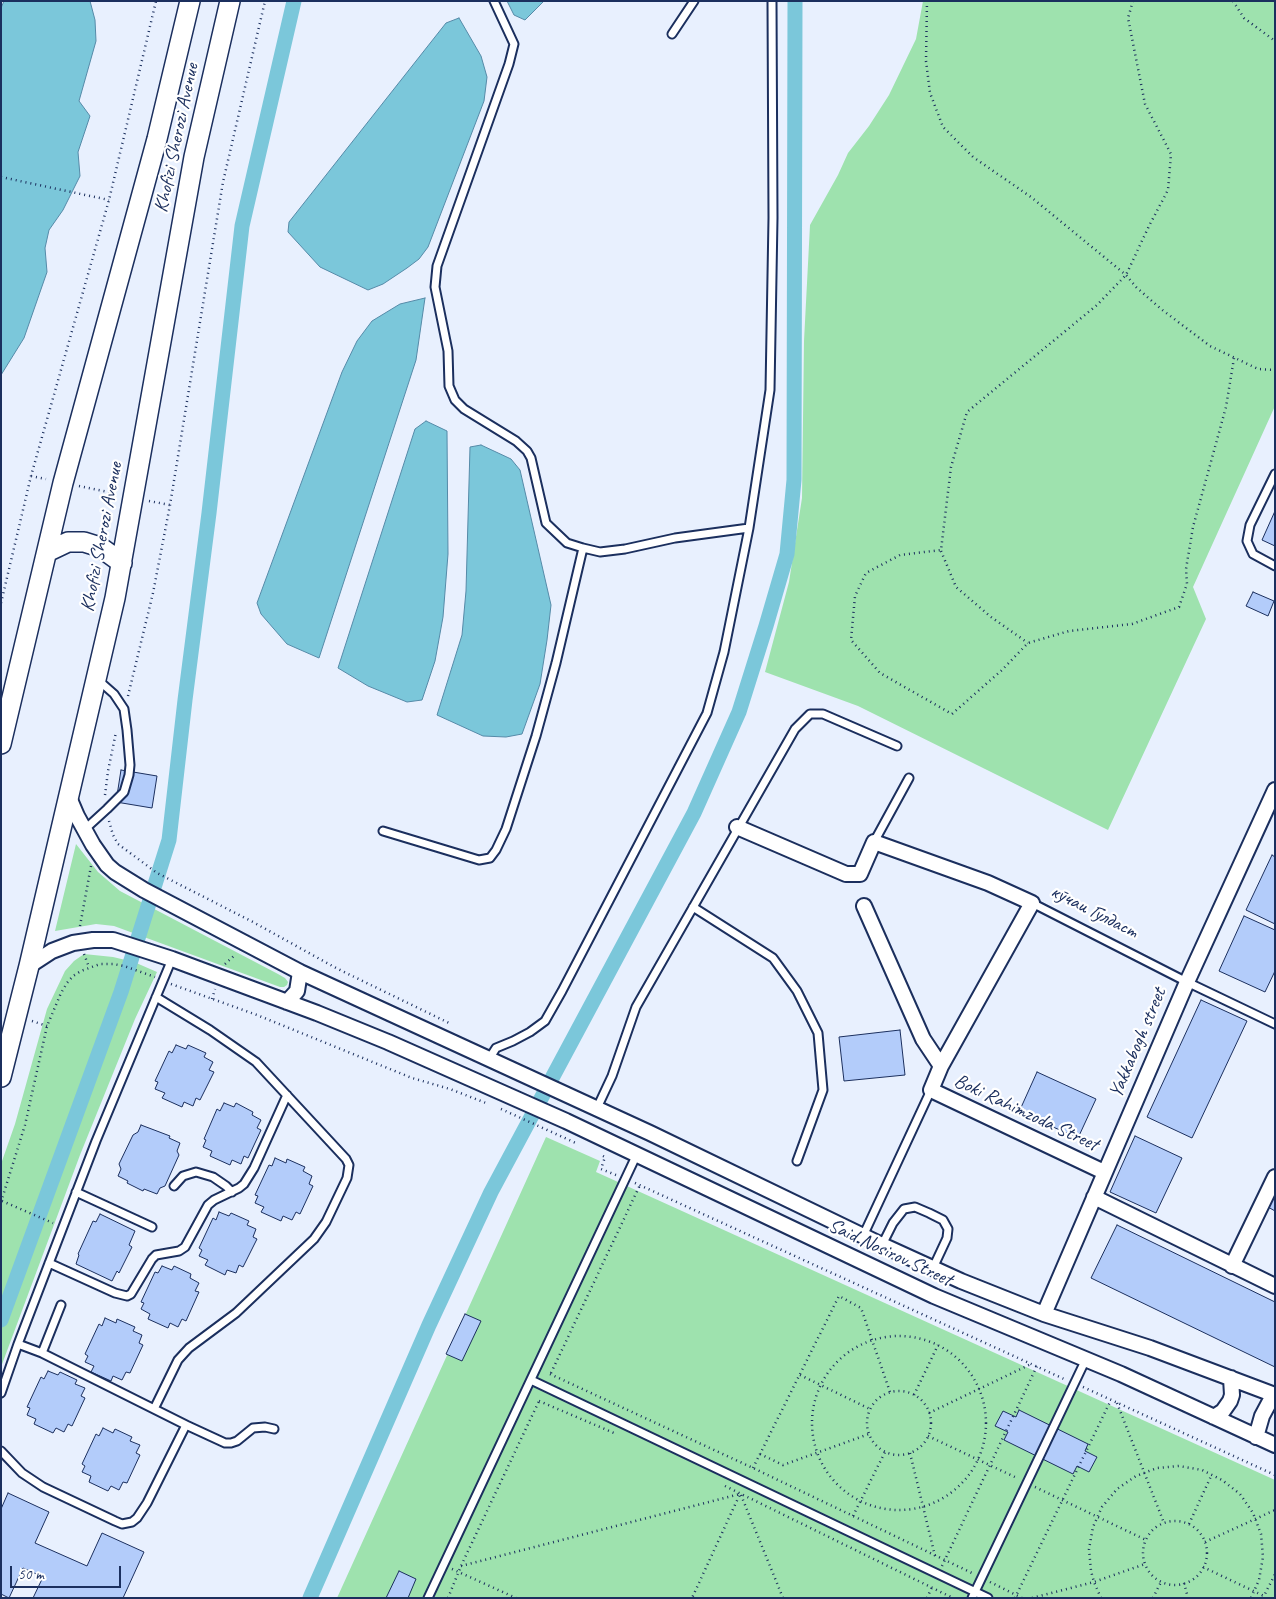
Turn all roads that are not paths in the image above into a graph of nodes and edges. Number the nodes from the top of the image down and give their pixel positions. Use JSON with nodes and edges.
{"nodes":[{"id":1,"x":190,"y":1,"type":"edge"},
{"id":2,"x":230,"y":1,"type":"edge"},
{"id":3,"x":494,"y":1,"type":"edge"},
{"id":4,"x":694,"y":1,"type":"edge"},
{"id":5,"x":772,"y":1,"type":"edge"},
{"id":6,"x":672,"y":34,"type":"dead end"},
{"id":7,"x":1275,"y":474,"type":"edge"},
{"id":8,"x":749,"y":528,"type":"junction"},
{"id":9,"x":583,"y":548,"type":"junction"},
{"id":10,"x":47,"y":552,"type":"junction"},
{"id":11,"x":122,"y":563,"type":"junction"},
{"id":12,"x":1275,"y":566,"type":"edge"},
{"id":13,"x":96,"y":678,"type":"junction"},
{"id":14,"x":1,"y":744,"type":"edge"},
{"id":15,"x":896,"y":746,"type":"dead end"},
{"id":16,"x":909,"y":778,"type":"dead end"},
{"id":17,"x":1274,"y":794,"type":"edge"},
{"id":18,"x":68,"y":795,"type":"junction"},
{"id":19,"x":737,"y":827,"type":"junction"},
{"id":20,"x":84,"y":830,"type":"junction"},
{"id":21,"x":383,"y":831,"type":"dead end"},
{"id":22,"x":874,"y":842,"type":"junction"},
{"id":23,"x":1032,"y":904,"type":"junction"},
{"id":24,"x":693,"y":906,"type":"junction"},
{"id":25,"x":864,"y":906,"type":"dead end"},
{"id":26,"x":172,"y":959,"type":"junction"},
{"id":27,"x":29,"y":966,"type":"junction"},
{"id":28,"x":300,"y":972,"type":"junction"},
{"id":29,"x":1186,"y":982,"type":"junction"},
{"id":30,"x":156,"y":997,"type":"junction"},
{"id":31,"x":287,"y":1002,"type":"junction"},
{"id":32,"x":1275,"y":1024,"type":"edge"},
{"id":33,"x":495,"y":1062,"type":"junction"},
{"id":34,"x":941,"y":1066,"type":"junction"},
{"id":35,"x":1,"y":1077,"type":"edge"},
{"id":36,"x":931,"y":1090,"type":"junction"},
{"id":37,"x":287,"y":1095,"type":"junction"},
{"id":38,"x":597,"y":1108,"type":"junction"},
{"id":39,"x":637,"y":1154,"type":"junction"},
{"id":40,"x":797,"y":1161,"type":"dead end"},
{"id":41,"x":1104,"y":1172,"type":"junction"},
{"id":42,"x":1275,"y":1177,"type":"edge"},
{"id":43,"x":174,"y":1186,"type":"dead end"},
{"id":44,"x":76,"y":1192,"type":"junction"},
{"id":45,"x":232,"y":1192,"type":"junction"},
{"id":46,"x":1094,"y":1197,"type":"junction"},
{"id":47,"x":152,"y":1227,"type":"dead end"},
{"id":48,"x":863,"y":1236,"type":"junction"},
{"id":49,"x":885,"y":1246,"type":"junction"},
{"id":50,"x":49,"y":1263,"type":"junction"},
{"id":51,"x":1232,"y":1266,"type":"junction"},
{"id":52,"x":933,"y":1268,"type":"junction"},
{"id":53,"x":877,"y":1269,"type":"junction"},
{"id":54,"x":1275,"y":1286,"type":"edge"},
{"id":55,"x":61,"y":1305,"type":"dead end"},
{"id":56,"x":1044,"y":1314,"type":"junction"},
{"id":57,"x":18,"y":1344,"type":"junction"},
{"id":58,"x":42,"y":1353,"type":"junction"},
{"id":59,"x":1086,"y":1359,"type":"junction"},
{"id":60,"x":1231,"y":1378,"type":"junction"},
{"id":61,"x":531,"y":1380,"type":"junction"},
{"id":62,"x":1,"y":1393,"type":"edge"},
{"id":63,"x":1275,"y":1396,"type":"edge"},
{"id":64,"x":154,"y":1409,"type":"junction"},
{"id":65,"x":1214,"y":1417,"type":"junction"},
{"id":66,"x":186,"y":1424,"type":"junction"},
{"id":67,"x":274,"y":1429,"type":"dead end"},
{"id":68,"x":1256,"y":1437,"type":"junction"},
{"id":69,"x":1275,"y":1445,"type":"edge"},
{"id":70,"x":1,"y":1451,"type":"edge"},
{"id":71,"x":973,"y":1595,"type":"edge"},
{"id":72,"x":428,"y":1598,"type":"edge"},
{"id":73,"x":988,"y":1598,"type":"edge"}],
"edges":[{"from":1,"to":10,"type":"main road","name":"Khofizi Sherozi Avenue"},
{"from":2,"to":11,"type":"main road","name":"Khofizi Sherozi Avenue"},
{"from":3,"to":9,"type":"lane"},
{"from":4,"to":6,"type":"lane"},
{"from":5,"to":8,"type":"lane"},
{"from":7,"to":12,"type":"lane"},
{"from":8,"to":9,"type":"lane"},
{"from":8,"to":33,"type":"lane"},
{"from":9,"to":21,"type":"lane"},
{"from":10,"to":11,"type":"main road"},
{"from":10,"to":14,"type":"main road","name":"Khofizi Sherozi Avenue"},
{"from":11,"to":13,"type":"main road","name":"Khofizi Sherozi Avenue"},
{"from":13,"to":18,"type":"main road","name":"Khofizi Sherozi Avenue"},
{"from":13,"to":20,"type":"lane"},
{"from":15,"to":19,"type":"lane"},
{"from":16,"to":22,"type":"lane"},
{"from":17,"to":29,"type":"street","name":"Yakkabogh street"},
{"from":18,"to":20,"type":"street","name":"Said Nosirov Street"},
{"from":18,"to":27,"type":"main road","name":"Khofizi Sherozi Avenue"},
{"from":19,"to":22,"type":"street"},
{"from":19,"to":24,"type":"lane"},
{"from":20,"to":28,"type":"street","name":"Said Nosirov Street"},
{"from":22,"to":23,"type":"street"},
{"from":23,"to":29,"type":"lane","name":"кӯчаи Гулдаст"},
{"from":23,"to":34,"type":"street","name":"кӯчаи Гулдаст"},
{"from":24,"to":38,"type":"lane"},
{"from":24,"to":40,"type":"lane"},
{"from":25,"to":34,"type":"street"},
{"from":26,"to":27,"type":"street","name":"Said Nosirov Street"},
{"from":26,"to":30,"type":"lane"},
{"from":26,"to":31,"type":"street","name":"Said Nosirov Street"},
{"from":27,"to":35,"type":"main road","name":"Khofizi Sherozi Avenue"},
{"from":28,"to":31,"type":"street"},
{"from":28,"to":33,"type":"street","name":"Said Nosirov Street"},
{"from":29,"to":32,"type":"lane","name":"кӯчаи Гулдаст"},
{"from":29,"to":41,"type":"street","name":"Yakkabogh street"},
{"from":30,"to":37,"type":"lane"},
{"from":30,"to":44,"type":"lane"},
{"from":31,"to":39,"type":"street","name":"Said Nosirov Street"},
{"from":33,"to":38,"type":"street","name":"Said Nosirov Street"},
{"from":34,"to":36,"type":"street","name":"кӯчаи Гулдаст"},
{"from":36,"to":41,"type":"street","name":"Boki Rahimzoda Street"},
{"from":36,"to":48,"type":"lane"},
{"from":37,"to":45,"type":"lane"},
{"from":37,"to":64,"type":"lane"},
{"from":38,"to":48,"type":"street","name":"Said Nosirov Street"},
{"from":39,"to":53,"type":"street","name":"Said Nosirov Street"},
{"from":39,"to":61,"type":"lane"},
{"from":41,"to":46,"type":"street","name":"Yakkabogh street"},
{"from":42,"to":51,"type":"street"},
{"from":43,"to":45,"type":"lane"},
{"from":44,"to":47,"type":"lane"},
{"from":44,"to":50,"type":"lane"},
{"from":45,"to":50,"type":"lane"},
{"from":46,"to":51,"type":"street"},
{"from":46,"to":56,"type":"street","name":"Yakkabogh street"},
{"from":48,"to":49,"type":"street","name":"Said Nosirov Street"},
{"from":49,"to":52,"type":"street","name":"Said Nosirov Street"},
{"from":49,"to":52,"type":"lane"},
{"from":49,"to":53,"type":"street"},
{"from":50,"to":57,"type":"lane"},
{"from":51,"to":54,"type":"street"},
{"from":52,"to":56,"type":"street","name":"Said Nosirov Street"},
{"from":53,"to":59,"type":"street","name":"Said Nosirov Street"},
{"from":55,"to":58,"type":"lane"},
{"from":56,"to":60,"type":"street","name":"Said Nosirov Street"},
{"from":57,"to":58,"type":"lane"},
{"from":57,"to":62,"type":"lane"},
{"from":58,"to":64,"type":"lane"},
{"from":59,"to":65,"type":"street","name":"Said Nosirov Street"},
{"from":59,"to":71,"type":"lane"},
{"from":60,"to":63,"type":"street","name":"Said Nosirov Street"},
{"from":60,"to":65,"type":"street"},
{"from":61,"to":71,"type":"lane"},
{"from":61,"to":72,"type":"lane"},
{"from":63,"to":68,"type":"street"},
{"from":64,"to":66,"type":"lane"},
{"from":65,"to":68,"type":"street","name":"Said Nosirov Street"},
{"from":66,"to":67,"type":"lane"},
{"from":66,"to":70,"type":"lane"},
{"from":68,"to":69,"type":"street","name":"Said Nosirov Street"},
{"from":71,"to":73,"type":"lane"}]}
